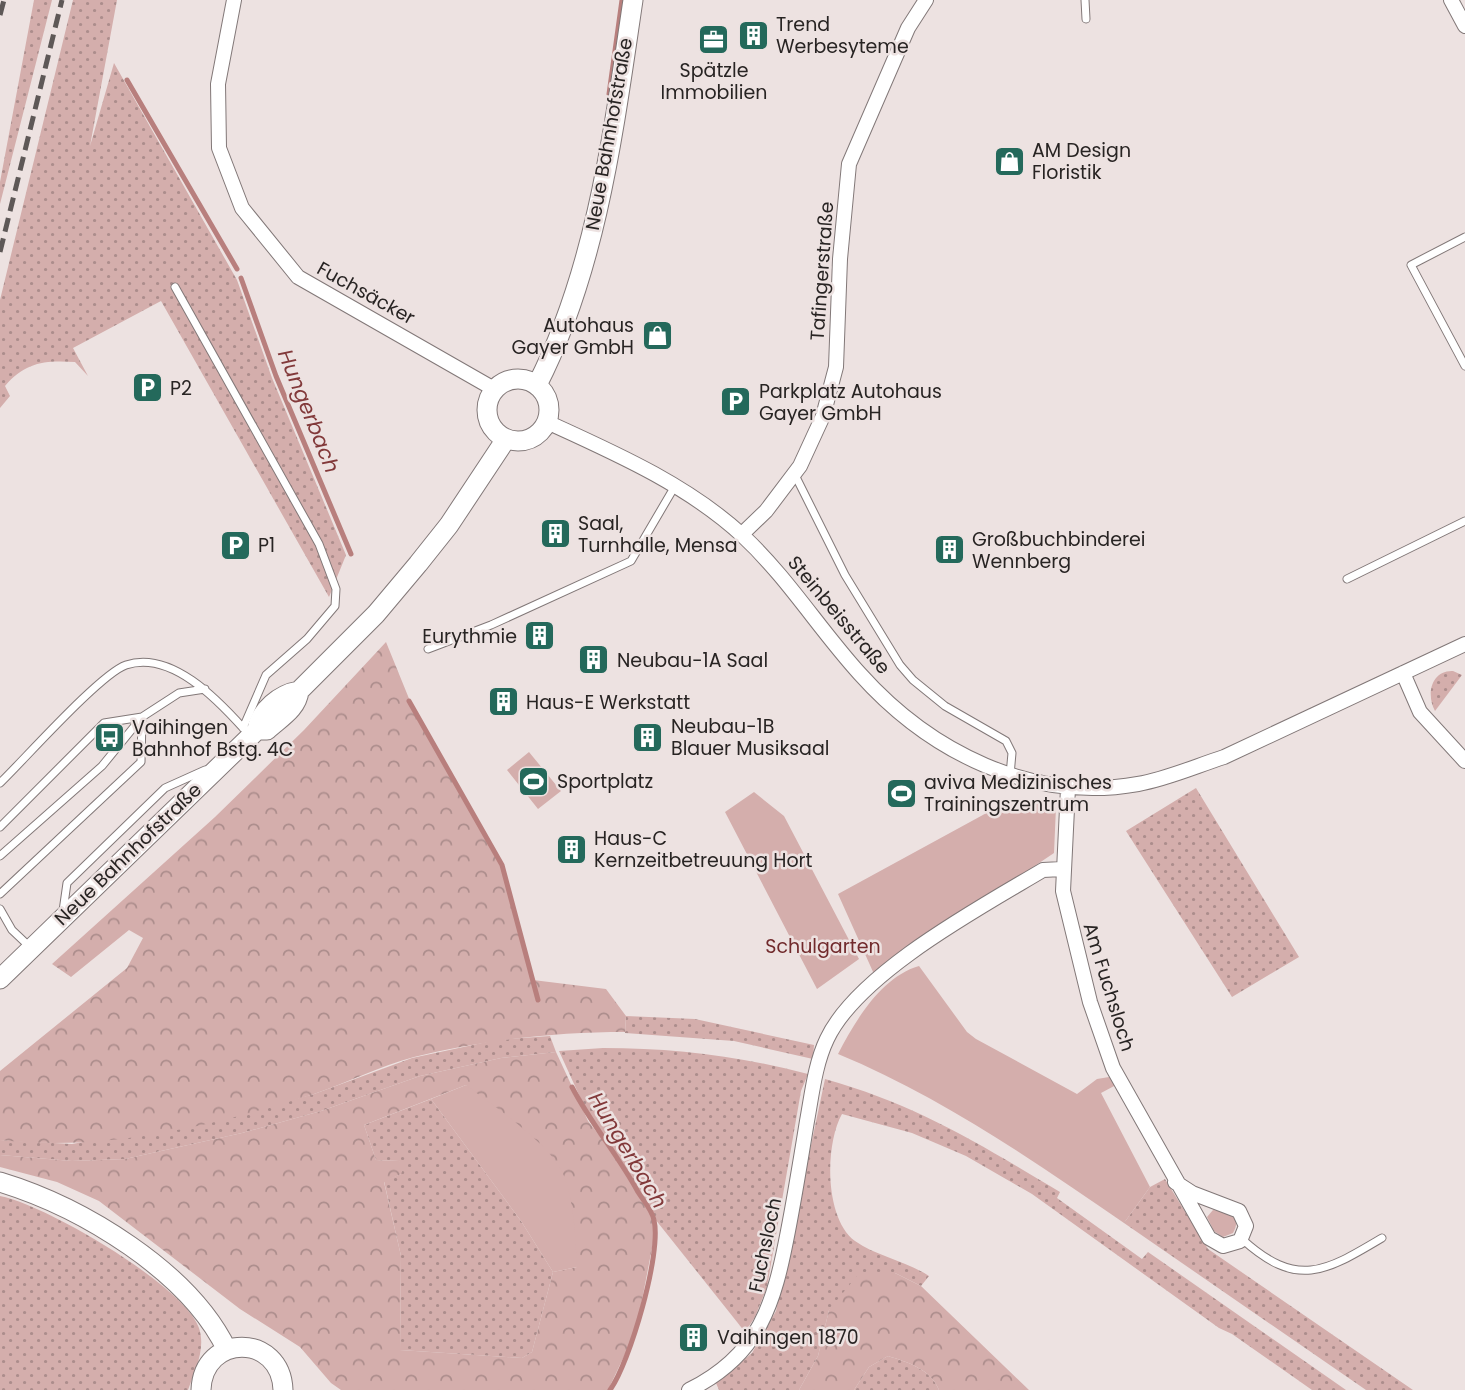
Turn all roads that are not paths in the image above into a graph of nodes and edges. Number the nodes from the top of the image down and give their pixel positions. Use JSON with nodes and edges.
{"nodes":[{"id":1,"x":234,"y":0,"type":"edge"},
{"id":2,"x":633,"y":0,"type":"edge"},
{"id":3,"x":926,"y":0,"type":"edge"},
{"id":4,"x":1084,"y":0,"type":"edge"},
{"id":5,"x":1451,"y":0,"type":"edge"},
{"id":6,"x":1086,"y":19,"type":"dead end"},
{"id":7,"x":1465,"y":26,"type":"edge"},
{"id":8,"x":1465,"y":237,"type":"edge"},
{"id":9,"x":175,"y":287,"type":"dead end"},
{"id":10,"x":1465,"y":366,"type":"edge"},
{"id":11,"x":537,"y":385,"type":"junction"},
{"id":12,"x":494,"y":389,"type":"junction"},
{"id":13,"x":547,"y":422,"type":"junction"},
{"id":14,"x":506,"y":439,"type":"junction"},
{"id":15,"x":794,"y":474,"type":"junction"},
{"id":16,"x":675,"y":486,"type":"junction"},
{"id":17,"x":1465,"y":520,"type":"edge"},
{"id":18,"x":741,"y":535,"type":"junction"},
{"id":19,"x":1347,"y":579,"type":"dead end"},
{"id":20,"x":1465,"y":644,"type":"edge"},
{"id":21,"x":428,"y":649,"type":"dead end"},
{"id":22,"x":1403,"y":673,"type":"junction"},
{"id":23,"x":205,"y":690,"type":"junction"},
{"id":24,"x":142,"y":718,"type":"junction"},
{"id":25,"x":251,"y":731,"type":"junction"},
{"id":26,"x":1465,"y":761,"type":"edge"},
{"id":27,"x":1010,"y":775,"type":"junction"},
{"id":28,"x":0,"y":783,"type":"edge"},
{"id":29,"x":1068,"y":788,"type":"junction"},
{"id":30,"x":0,"y":827,"type":"edge"},
{"id":31,"x":0,"y":856,"type":"edge"},
{"id":32,"x":1062,"y":869,"type":"junction"},
{"id":33,"x":0,"y":894,"type":"edge"},
{"id":34,"x":0,"y":909,"type":"edge"},
{"id":35,"x":31,"y":949,"type":"junction"},
{"id":36,"x":0,"y":979,"type":"edge"},
{"id":37,"x":0,"y":1182,"type":"edge"},
{"id":38,"x":1175,"y":1182,"type":"junction"},
{"id":39,"x":1382,"y":1238,"type":"dead end"},
{"id":40,"x":1241,"y":1239,"type":"junction"},
{"id":41,"x":228,"y":1350,"type":"junction"},
{"id":42,"x":201,"y":1390,"type":"edge"},
{"id":43,"x":284,"y":1390,"type":"edge"},
{"id":44,"x":689,"y":1390,"type":"edge"}],
"edges":[{"from":1,"to":12,"type":"street","name":"Fuchsäcker"},
{"from":2,"to":11,"type":"main road","name":"Neue Bahnhofstraße"},
{"from":3,"to":15,"type":"street","name":"Tafingerstraße"},
{"from":4,"to":6,"type":"lane"},
{"from":5,"to":7,"type":"street"},
{"from":8,"to":10,"type":"lane"},
{"from":9,"to":25,"type":"lane"},
{"from":11,"to":12,"type":"main road"},
{"from":11,"to":13,"type":"main road"},
{"from":12,"to":14,"type":"main road"},
{"from":13,"to":14,"type":"main road"},
{"from":13,"to":16,"type":"street","name":"Steinbeisstraße"},
{"from":14,"to":25,"type":"main road","name":"Neue Bahnhofstraße"},
{"from":15,"to":18,"type":"street","name":"Tafingerstraße"},
{"from":15,"to":27,"type":"lane"},
{"from":16,"to":18,"type":"street","name":"Steinbeisstraße"},
{"from":16,"to":21,"type":"lane"},
{"from":17,"to":19,"type":"lane"},
{"from":18,"to":27,"type":"street","name":"Steinbeisstraße"},
{"from":20,"to":22,"type":"street","name":"Steinbeisstraße"},
{"from":22,"to":26,"type":"street"},
{"from":22,"to":29,"type":"street","name":"Steinbeisstraße"},
{"from":23,"to":24,"type":"lane"},
{"from":23,"to":25,"type":"lane"},
{"from":23,"to":28,"type":"lane"},
{"from":24,"to":30,"type":"lane"},
{"from":24,"to":31,"type":"lane"},
{"from":24,"to":33,"type":"lane"},
{"from":25,"to":35,"type":"main road","name":"Neue Bahnhofstraße"},
{"from":27,"to":29,"type":"street","name":"Steinbeisstraße"},
{"from":29,"to":32,"type":"street","name":"Am Fuchsloch"},
{"from":32,"to":38,"type":"street","name":"Am Fuchsloch"},
{"from":32,"to":44,"type":"street","name":"Fuchsloch"},
{"from":34,"to":35,"type":"lane"},
{"from":35,"to":36,"type":"main road","name":"Neue Bahnhofstraße"},
{"from":37,"to":41,"type":"main road"},
{"from":38,"to":40,"type":"street"},
{"from":38,"to":40,"type":"street","name":"Am Fuchsloch"},
{"from":39,"to":40,"type":"lane"},
{"from":41,"to":42,"type":"main road"},
{"from":41,"to":43,"type":"main road"}]}
